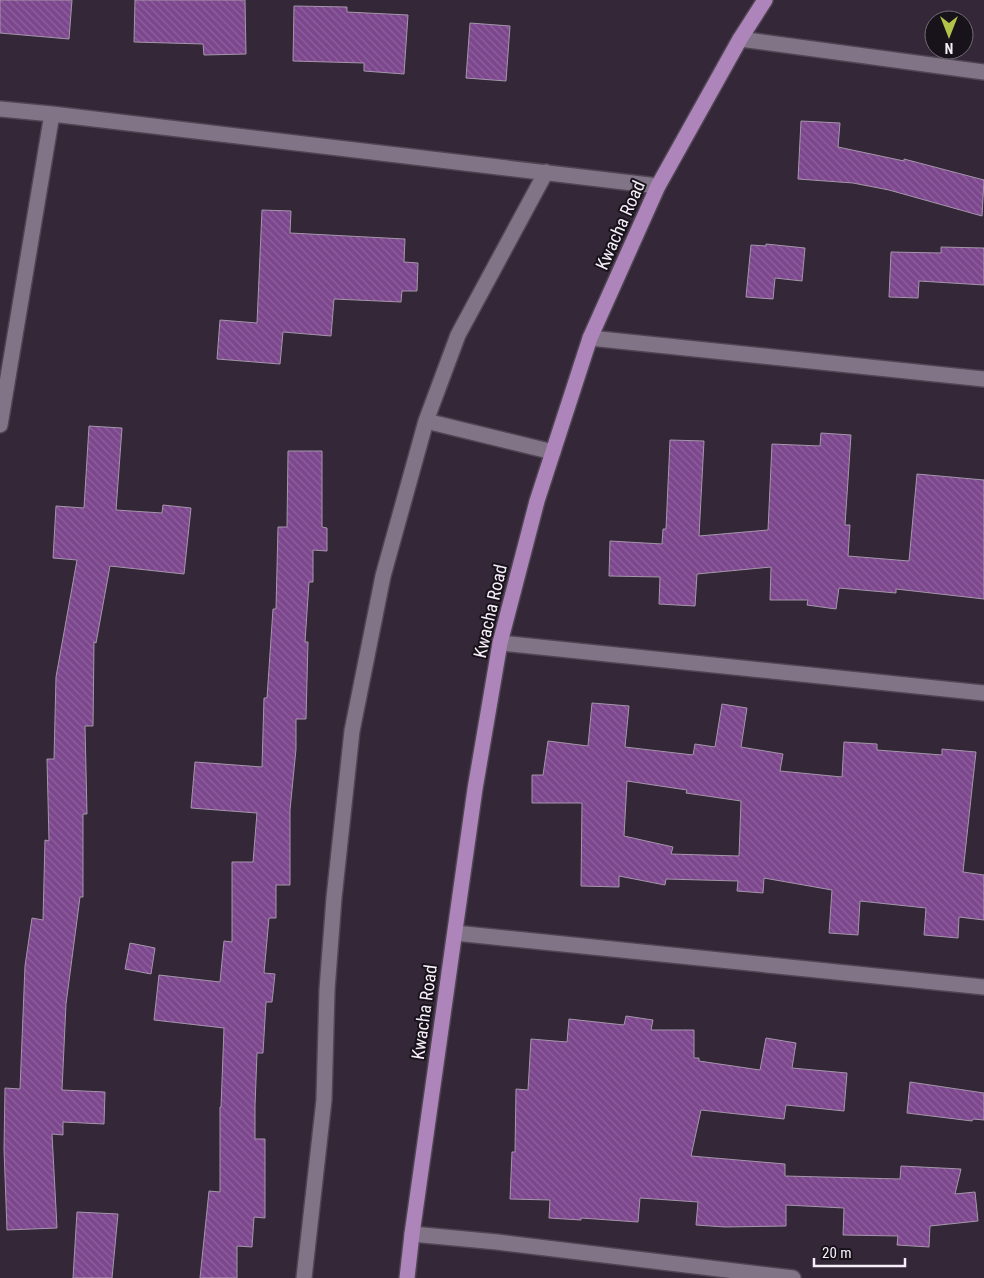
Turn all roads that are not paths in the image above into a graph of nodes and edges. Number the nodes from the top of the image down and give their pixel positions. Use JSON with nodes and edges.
{"nodes":[{"id":1,"x":765,"y":0,"type":"edge"},
{"id":2,"x":740,"y":39,"type":"junction"},
{"id":3,"x":984,"y":72,"type":"edge"},
{"id":4,"x":0,"y":109,"type":"edge"},
{"id":5,"x":52,"y":114,"type":"junction"},
{"id":6,"x":546,"y":172,"type":"junction"},
{"id":7,"x":658,"y":186,"type":"junction"},
{"id":8,"x":590,"y":338,"type":"junction"},
{"id":9,"x":984,"y":379,"type":"edge"},
{"id":10,"x":426,"y":420,"type":"junction"},
{"id":11,"x":0,"y":425,"type":"edge"},
{"id":12,"x":553,"y":452,"type":"junction"},
{"id":13,"x":500,"y":643,"type":"junction"},
{"id":14,"x":984,"y":693,"type":"edge"},
{"id":15,"x":454,"y":933,"type":"junction"},
{"id":16,"x":984,"y":987,"type":"edge"},
{"id":17,"x":412,"y":1234,"type":"junction"},
{"id":18,"x":304,"y":1278,"type":"edge"},
{"id":19,"x":407,"y":1278,"type":"edge"},
{"id":20,"x":793,"y":1278,"type":"edge"}],
"edges":[{"from":1,"to":2,"type":"main road","name":"Kwacha Road"},
{"from":2,"to":3,"type":"street"},
{"from":2,"to":7,"type":"main road","name":"Kwacha Road"},
{"from":4,"to":5,"type":"street"},
{"from":5,"to":6,"type":"street"},
{"from":5,"to":11,"type":"street"},
{"from":6,"to":7,"type":"street"},
{"from":6,"to":10,"type":"street"},
{"from":7,"to":8,"type":"main road","name":"Kwacha Road"},
{"from":8,"to":9,"type":"street"},
{"from":8,"to":12,"type":"main road","name":"Kwacha Road"},
{"from":10,"to":12,"type":"street"},
{"from":10,"to":18,"type":"street"},
{"from":12,"to":13,"type":"main road","name":"Kwacha Road"},
{"from":13,"to":14,"type":"street"},
{"from":13,"to":15,"type":"main road","name":"Kwacha Road"},
{"from":15,"to":16,"type":"street"},
{"from":15,"to":17,"type":"main road","name":"Kwacha Road"},
{"from":17,"to":19,"type":"main road","name":"Kwacha Road"},
{"from":17,"to":20,"type":"street"}]}
